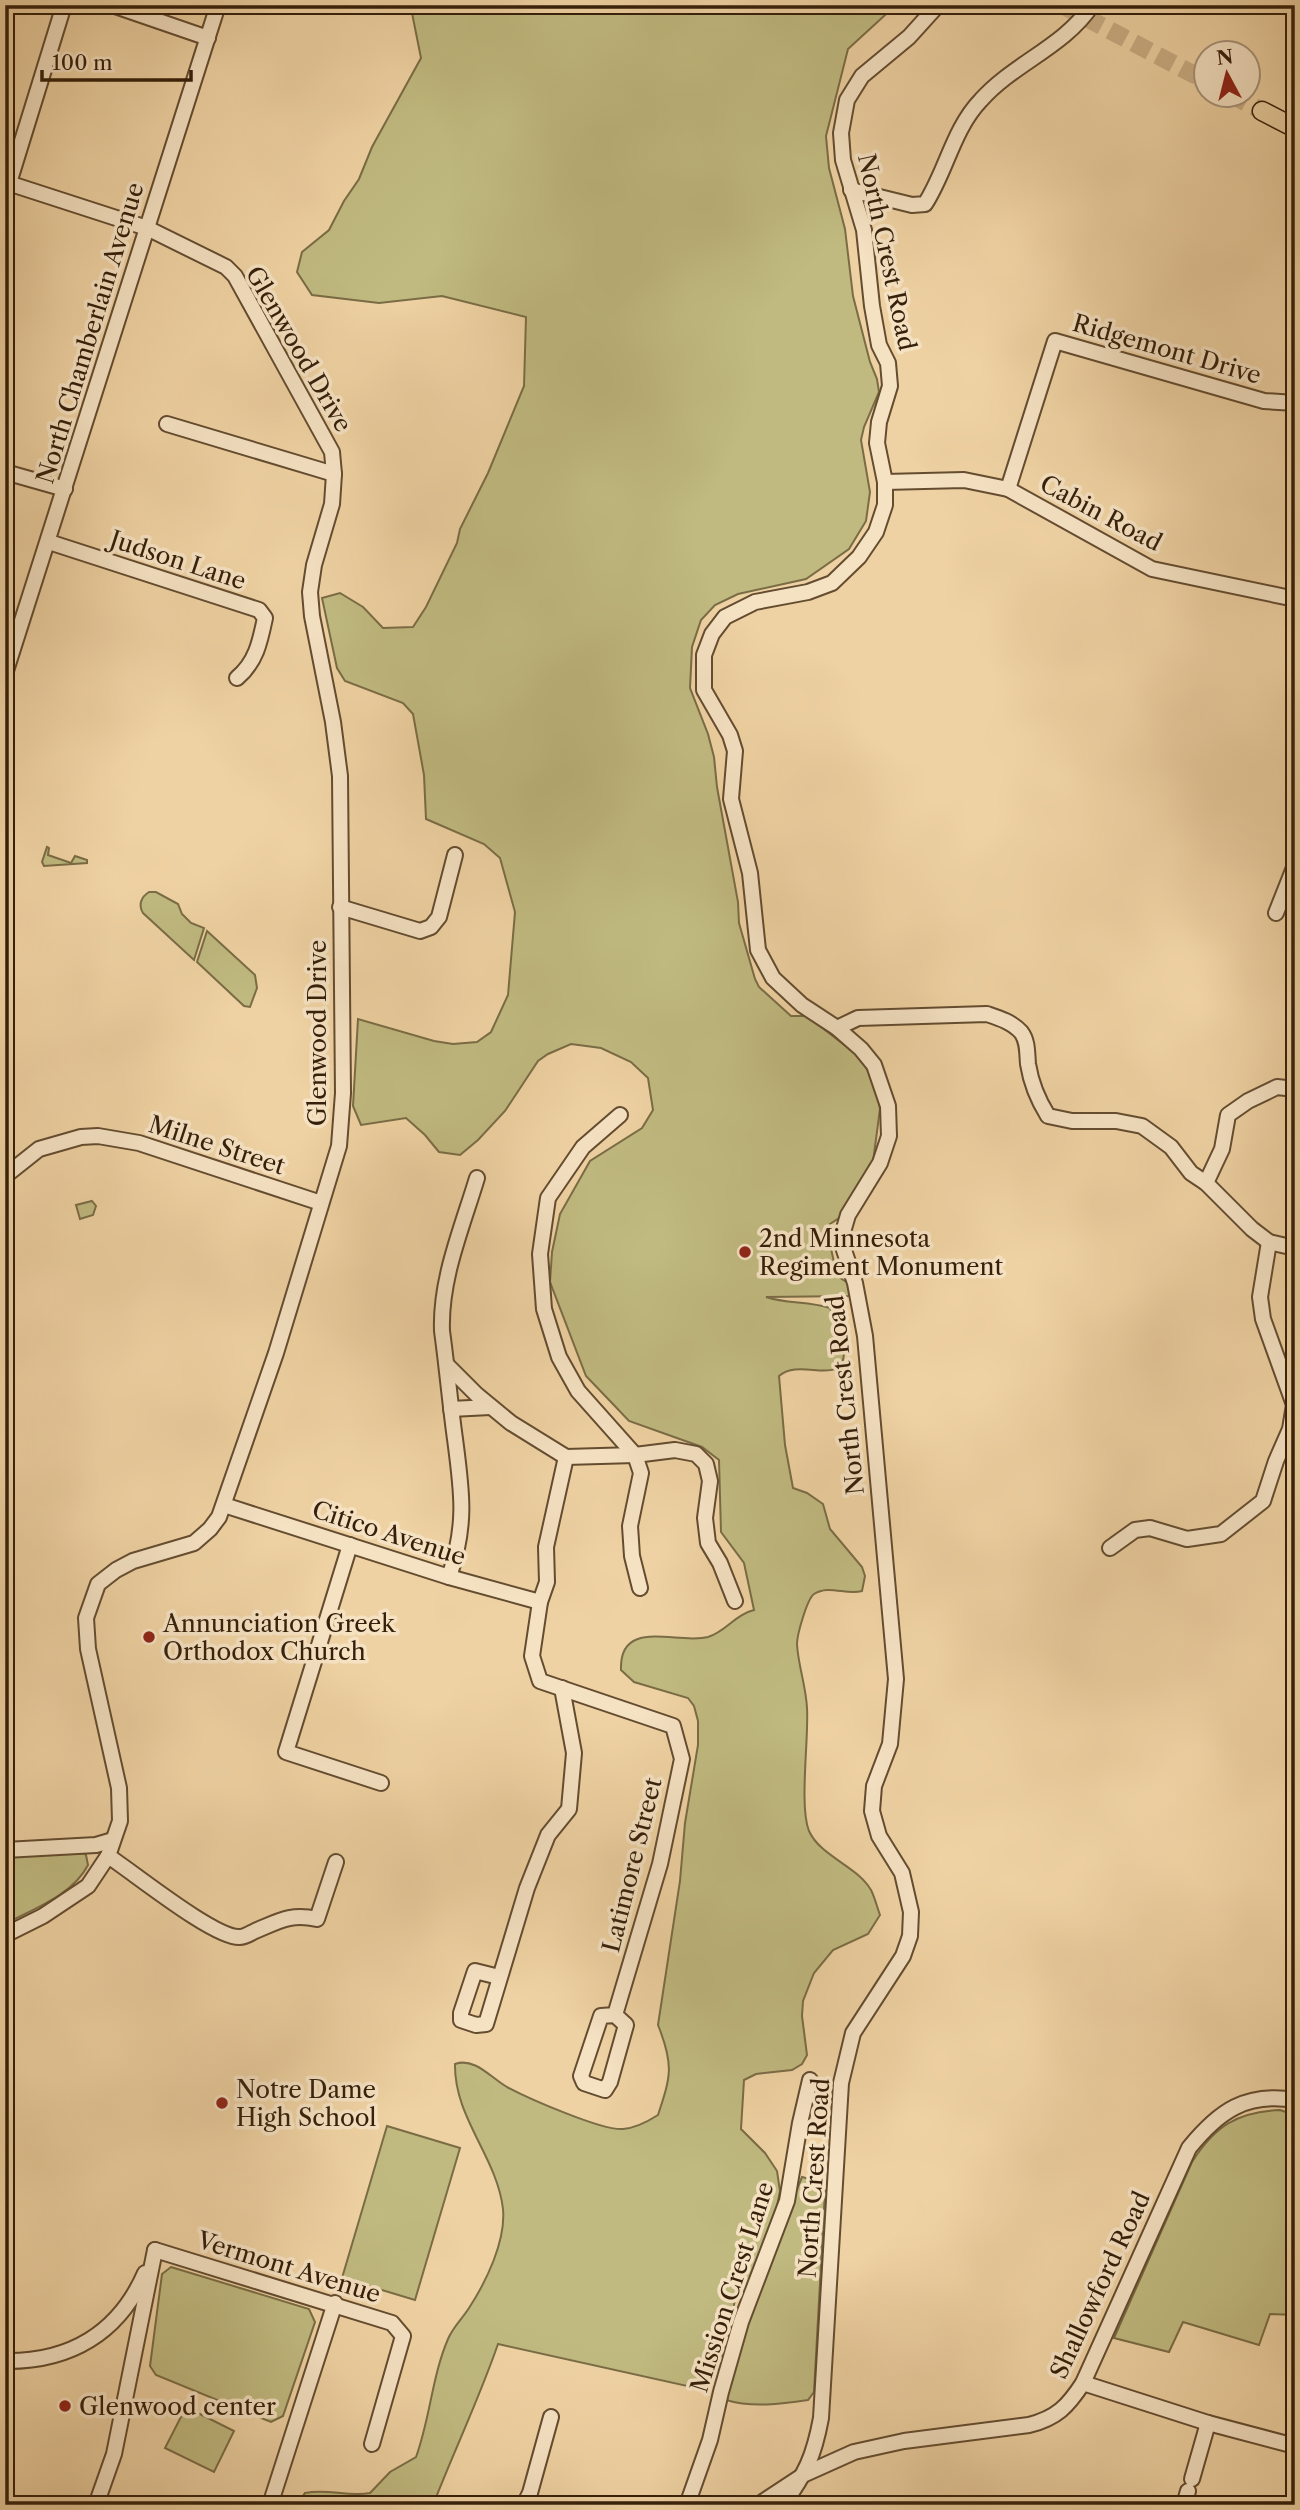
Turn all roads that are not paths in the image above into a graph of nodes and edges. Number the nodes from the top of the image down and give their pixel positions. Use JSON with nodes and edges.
{"nodes":[{"id":1,"x":64,"y":5,"type":"edge"},
{"id":2,"x":112,"y":5,"type":"edge"},
{"id":3,"x":218,"y":5,"type":"edge"},
{"id":4,"x":938,"y":5,"type":"edge"},
{"id":5,"x":1092,"y":5,"type":"edge"},
{"id":6,"x":208,"y":38,"type":"junction"},
{"id":7,"x":1262,"y":111,"type":"tunnel mouth"},
{"id":8,"x":1295,"y":128,"type":"edge"},
{"id":9,"x":7,"y":187,"type":"edge"},
{"id":10,"x":851,"y":190,"type":"junction"},
{"id":11,"x":147,"y":228,"type":"junction"},
{"id":12,"x":1295,"y":403,"type":"edge"},
{"id":13,"x":167,"y":424,"type":"dead end"},
{"id":14,"x":5,"y":472,"type":"edge"},
{"id":15,"x":334,"y":474,"type":"junction"},
{"id":16,"x":884,"y":482,"type":"junction"},
{"id":17,"x":65,"y":489,"type":"junction"},
{"id":18,"x":1009,"y":489,"type":"junction"},
{"id":19,"x":49,"y":542,"type":"junction"},
{"id":20,"x":1295,"y":599,"type":"edge"},
{"id":21,"x":5,"y":674,"type":"edge"},
{"id":22,"x":237,"y":678,"type":"dead end"},
{"id":23,"x":455,"y":855,"type":"dead end"},
{"id":24,"x":1295,"y":865,"type":"edge"},
{"id":25,"x":340,"y":907,"type":"junction"},
{"id":26,"x":1276,"y":913,"type":"dead end"},
{"id":27,"x":837,"y":1028,"type":"junction"},
{"id":28,"x":1295,"y":1089,"type":"edge"},
{"id":29,"x":620,"y":1115,"type":"dead end"},
{"id":30,"x":5,"y":1176,"type":"edge"},
{"id":31,"x":477,"y":1178,"type":"dead end"},
{"id":32,"x":1206,"y":1183,"type":"junction"},
{"id":33,"x":321,"y":1203,"type":"junction"},
{"id":34,"x":1269,"y":1242,"type":"junction"},
{"id":35,"x":1295,"y":1248,"type":"edge"},
{"id":36,"x":447,"y":1365,"type":"junction"},
{"id":37,"x":491,"y":1406,"type":"junction"},
{"id":38,"x":452,"y":1409,"type":"junction"},
{"id":39,"x":635,"y":1455,"type":"junction"},
{"id":40,"x":566,"y":1457,"type":"junction"},
{"id":41,"x":224,"y":1505,"type":"junction"},
{"id":42,"x":350,"y":1545,"type":"junction"},
{"id":43,"x":1110,"y":1548,"type":"dead end"},
{"id":44,"x":449,"y":1577,"type":"junction"},
{"id":45,"x":640,"y":1588,"type":"dead end"},
{"id":46,"x":735,"y":1601,"type":"dead end"},
{"id":47,"x":540,"y":1602,"type":"junction"},
{"id":48,"x":562,"y":1688,"type":"junction"},
{"id":49,"x":381,"y":1783,"type":"dead end"},
{"id":50,"x":113,"y":1840,"type":"junction"},
{"id":51,"x":5,"y":1850,"type":"edge"},
{"id":52,"x":108,"y":1856,"type":"junction"},
{"id":53,"x":336,"y":1862,"type":"dead end"},
{"id":54,"x":5,"y":1935,"type":"edge"},
{"id":55,"x":499,"y":1977,"type":"dead end"},
{"id":56,"x":615,"y":2015,"type":"junction"},
{"id":57,"x":810,"y":2080,"type":"dead end"},
{"id":58,"x":1295,"y":2100,"type":"edge"},
{"id":59,"x":155,"y":2250,"type":"junction"},
{"id":60,"x":335,"y":2303,"type":"junction"},
{"id":61,"x":5,"y":2361,"type":"edge"},
{"id":62,"x":1083,"y":2383,"type":"junction"},
{"id":63,"x":551,"y":2417,"type":"dead end"},
{"id":64,"x":1208,"y":2423,"type":"junction"},
{"id":65,"x":372,"y":2444,"type":"dead end"},
{"id":66,"x":1295,"y":2446,"type":"edge"},
{"id":67,"x":805,"y":2474,"type":"junction"},
{"id":68,"x":1188,"y":2492,"type":"edge"},
{"id":69,"x":96,"y":2505,"type":"edge"},
{"id":70,"x":270,"y":2505,"type":"edge"},
{"id":71,"x":524,"y":2505,"type":"edge"},
{"id":72,"x":687,"y":2505,"type":"edge"},
{"id":73,"x":758,"y":2505,"type":"edge"},
{"id":74,"x":783,"y":2505,"type":"edge"}],
"edges":[{"from":1,"to":9,"type":"street"},
{"from":2,"to":6,"type":"street"},
{"from":3,"to":6,"type":"street","name":"North Chamberlain Avenue"},
{"from":4,"to":10,"type":"street","name":"North Crest Road"},
{"from":5,"to":10,"type":"street"},
{"from":6,"to":11,"type":"street","name":"North Chamberlain Avenue"},
{"from":7,"to":8,"type":"main road"},
{"from":9,"to":11,"type":"street","name":"Glenwood Drive"},
{"from":10,"to":16,"type":"street","name":"North Crest Road"},
{"from":11,"to":15,"type":"street","name":"Glenwood Drive"},
{"from":11,"to":17,"type":"street","name":"North Chamberlain Avenue"},
{"from":12,"to":18,"type":"street","name":"Ridgemont Drive"},
{"from":13,"to":15,"type":"street"},
{"from":14,"to":17,"type":"street"},
{"from":15,"to":25,"type":"street","name":"Glenwood Drive"},
{"from":16,"to":18,"type":"street","name":"Cabin Road"},
{"from":16,"to":27,"type":"street","name":"North Crest Road"},
{"from":17,"to":19,"type":"street","name":"North Chamberlain Avenue"},
{"from":18,"to":20,"type":"street","name":"Cabin Road"},
{"from":19,"to":21,"type":"street","name":"North Chamberlain Avenue"},
{"from":19,"to":22,"type":"street","name":"Judson Lane"},
{"from":23,"to":25,"type":"street"},
{"from":24,"to":26,"type":"street"},
{"from":25,"to":33,"type":"street","name":"Glenwood Drive"},
{"from":27,"to":32,"type":"street"},
{"from":27,"to":67,"type":"street","name":"North Crest Road"},
{"from":28,"to":32,"type":"street"},
{"from":29,"to":39,"type":"street"},
{"from":30,"to":33,"type":"street","name":"Milne Street"},
{"from":31,"to":36,"type":"street"},
{"from":32,"to":34,"type":"street"},
{"from":33,"to":41,"type":"street","name":"Glenwood Drive"},
{"from":34,"to":35,"type":"street"},
{"from":34,"to":43,"type":"street"},
{"from":36,"to":37,"type":"street"},
{"from":36,"to":38,"type":"street"},
{"from":37,"to":38,"type":"street"},
{"from":37,"to":40,"type":"street"},
{"from":38,"to":44,"type":"street"},
{"from":39,"to":40,"type":"street"},
{"from":39,"to":45,"type":"street"},
{"from":39,"to":46,"type":"street"},
{"from":40,"to":47,"type":"street"},
{"from":41,"to":42,"type":"street","name":"Citico Avenue"},
{"from":41,"to":50,"type":"street","name":"Glenwood Drive"},
{"from":42,"to":44,"type":"street","name":"Citico Avenue"},
{"from":42,"to":49,"type":"street"},
{"from":44,"to":47,"type":"street","name":"Citico Avenue"},
{"from":47,"to":48,"type":"street"},
{"from":48,"to":55,"type":"street"},
{"from":48,"to":56,"type":"street","name":"Latimore Street"},
{"from":50,"to":51,"type":"street"},
{"from":50,"to":52,"type":"street","name":"Glenwood Drive"},
{"from":52,"to":53,"type":"street"},
{"from":52,"to":54,"type":"street","name":"Glenwood Drive"},
{"from":56,"to":56,"type":"street","name":"Latimore Street"},
{"from":57,"to":72,"type":"street","name":"Mission Crest Lane"},
{"from":58,"to":62,"type":"street","name":"Shallowford Road"},
{"from":59,"to":60,"type":"street","name":"Vermont Avenue"},
{"from":59,"to":61,"type":"street"},
{"from":59,"to":69,"type":"street"},
{"from":60,"to":65,"type":"street","name":"Vermont Avenue"},
{"from":60,"to":70,"type":"street"},
{"from":62,"to":64,"type":"street"},
{"from":62,"to":67,"type":"street","name":"Shallowford Road"},
{"from":63,"to":71,"type":"street"},
{"from":64,"to":66,"type":"street"},
{"from":64,"to":68,"type":"street"},
{"from":67,"to":73,"type":"street","name":"Shallowford Road"},
{"from":67,"to":74,"type":"street","name":"North Crest Road"}]}
